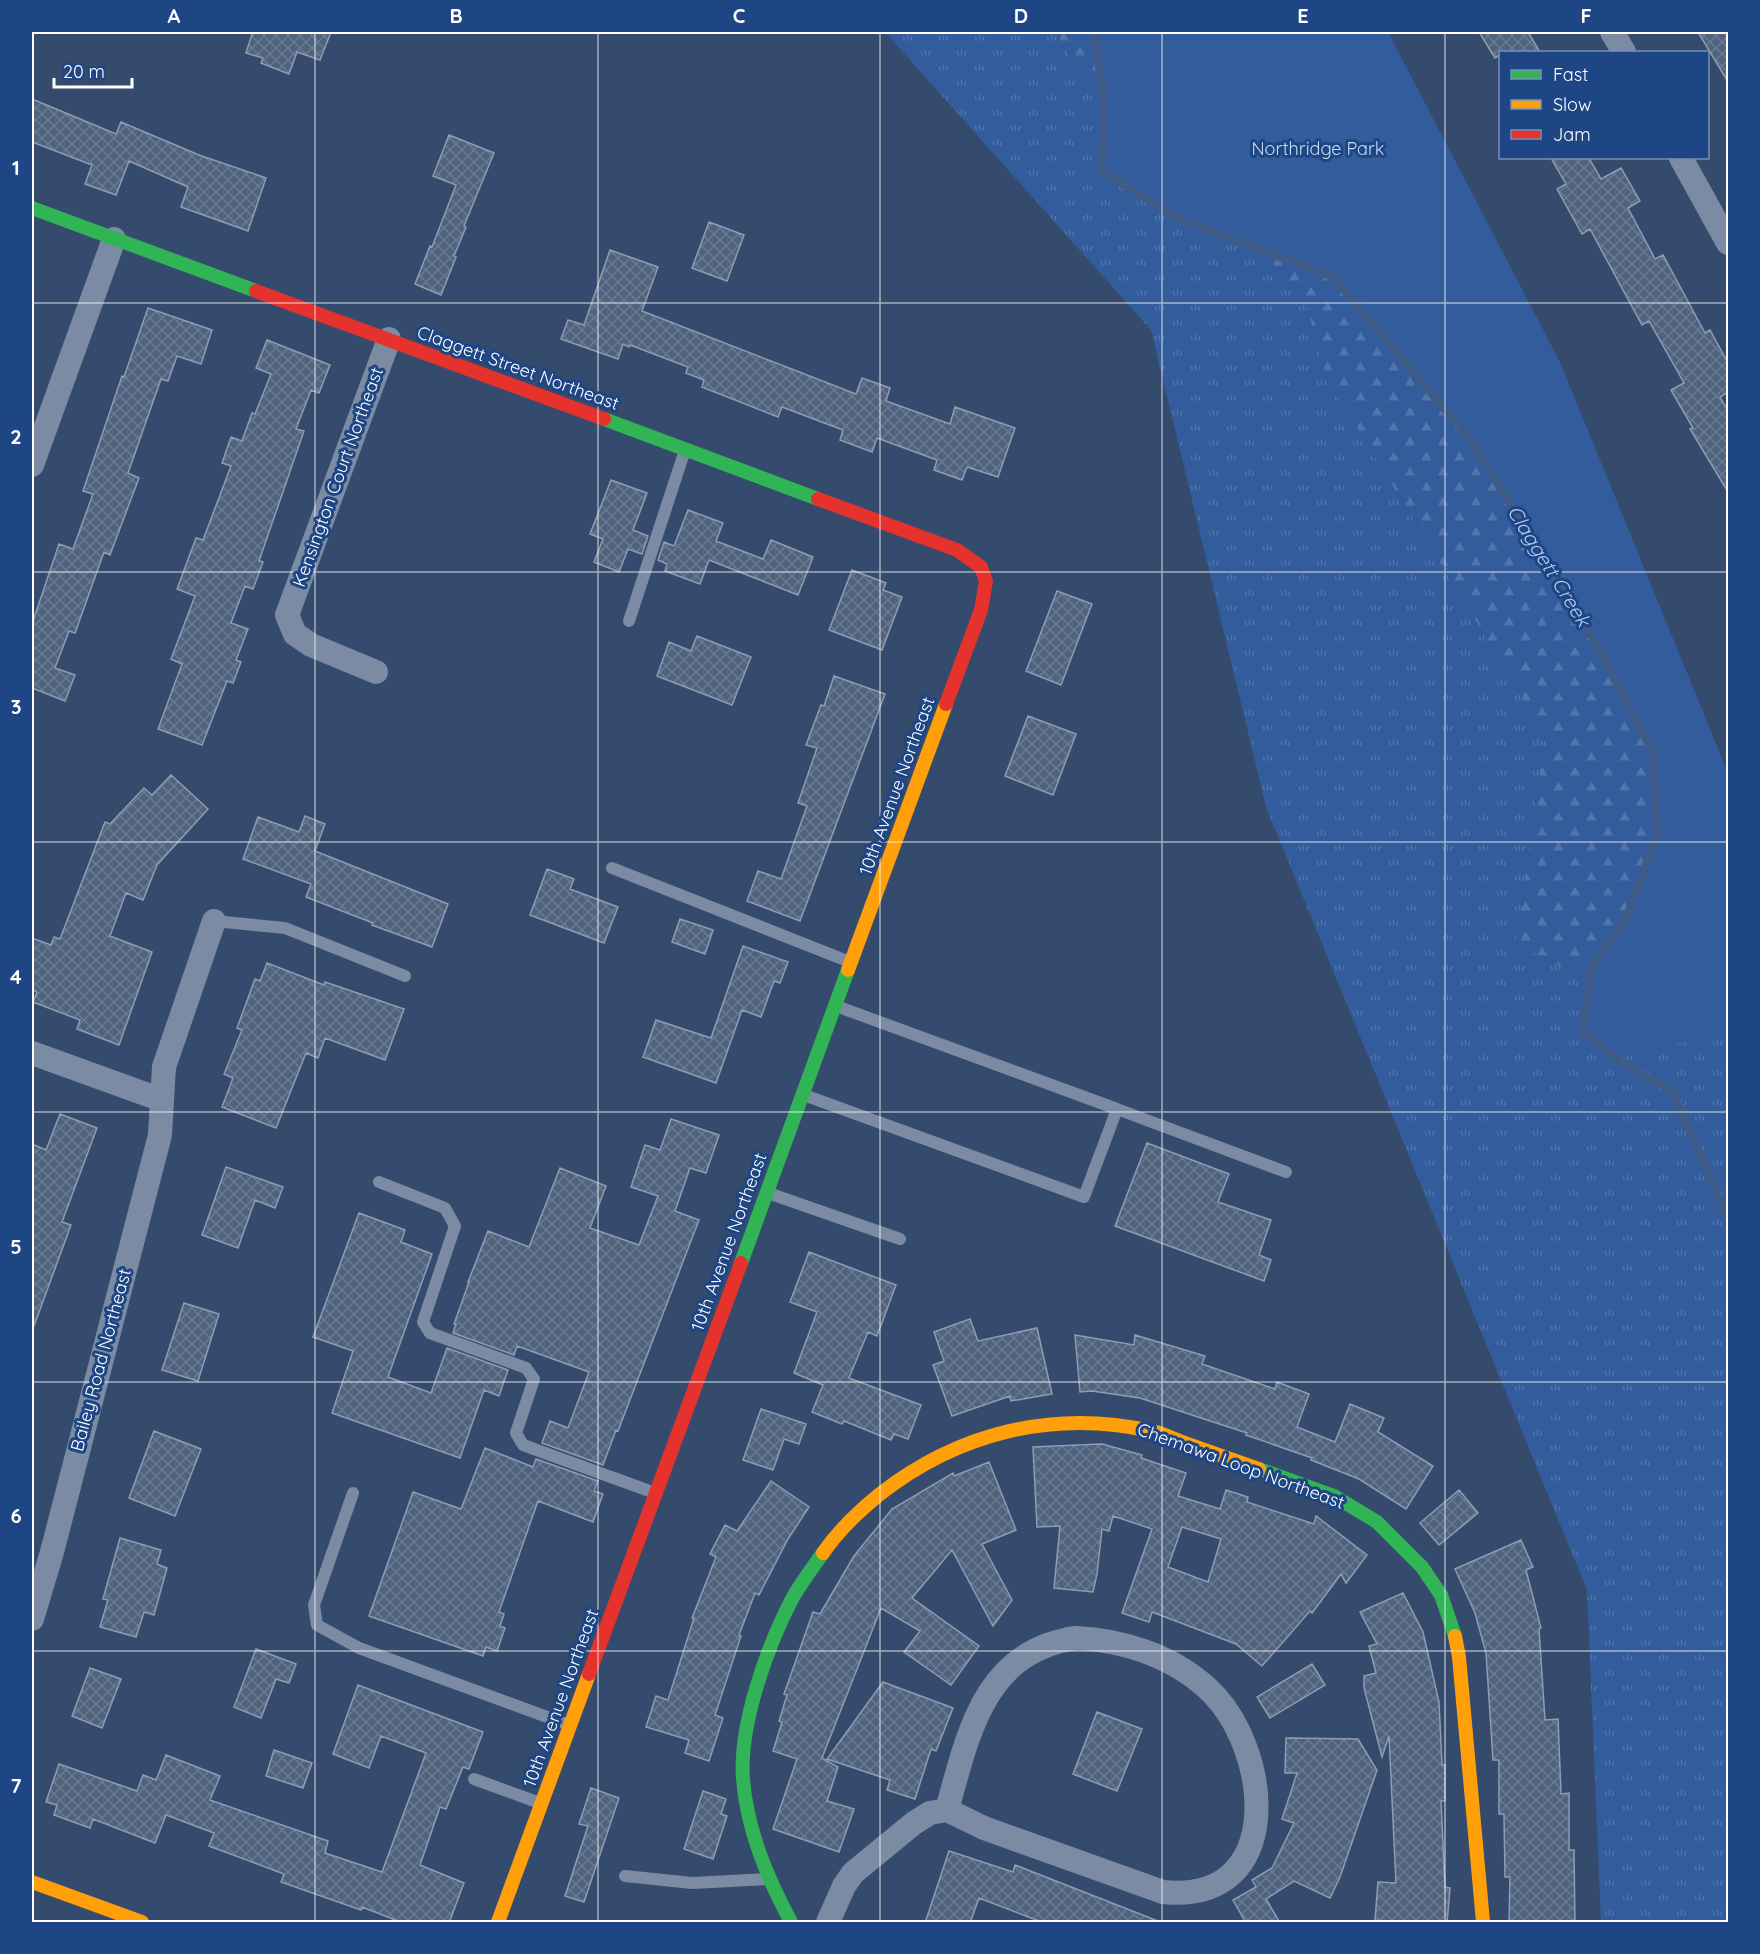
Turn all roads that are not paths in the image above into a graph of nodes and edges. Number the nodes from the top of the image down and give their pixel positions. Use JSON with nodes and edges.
{"nodes":[{"id":1,"x":1612,"y":32,"type":"edge"},
{"id":2,"x":1623,"y":51,"type":"edge"},
{"id":3,"x":1682,"y":159,"type":"edge"},
{"id":4,"x":32,"y":208,"type":"edge"},
{"id":5,"x":114,"y":239,"type":"junction"},
{"id":6,"x":1728,"y":243,"type":"edge"},
{"id":7,"x":389,"y":339,"type":"junction"},
{"id":8,"x":685,"y":449,"type":"junction"},
{"id":9,"x":32,"y":465,"type":"edge"},
{"id":10,"x":985,"y":573,"type":"joint"},
{"id":11,"x":629,"y":621,"type":"dead end"},
{"id":12,"x":376,"y":672,"type":"dead end"},
{"id":13,"x":612,"y":868,"type":"dead end"},
{"id":14,"x":214,"y":921,"type":"joint"},
{"id":15,"x":851,"y":962,"type":"junction"},
{"id":16,"x":405,"y":976,"type":"dead end"},
{"id":17,"x":835,"y":1006,"type":"junction"},
{"id":18,"x":32,"y":1053,"type":"edge"},
{"id":19,"x":802,"y":1095,"type":"junction"},
{"id":20,"x":162,"y":1100,"type":"junction"},
{"id":21,"x":1116,"y":1109,"type":"junction"},
{"id":22,"x":1286,"y":1172,"type":"dead end"},
{"id":23,"x":379,"y":1182,"type":"dead end"},
{"id":24,"x":766,"y":1192,"type":"junction"},
{"id":25,"x":900,"y":1239,"type":"dead end"},
{"id":26,"x":353,"y":1493,"type":"dead end"},
{"id":27,"x":656,"y":1494,"type":"junction"},
{"id":28,"x":32,"y":1619,"type":"edge"},
{"id":29,"x":570,"y":1726,"type":"junction"},
{"id":30,"x":474,"y":1779,"type":"dead end"},
{"id":31,"x":542,"y":1803,"type":"junction"},
{"id":32,"x":947,"y":1810,"type":"junction"},
{"id":33,"x":625,"y":1876,"type":"dead end"},
{"id":34,"x":770,"y":1879,"type":"junction"},
{"id":35,"x":32,"y":1882,"type":"edge"},
{"id":36,"x":142,"y":1923,"type":"edge"},
{"id":37,"x":498,"y":1923,"type":"edge"},
{"id":38,"x":791,"y":1923,"type":"edge"},
{"id":39,"x":828,"y":1923,"type":"edge"},
{"id":40,"x":1483,"y":1923,"type":"edge"}],
"edges":[{"from":1,"to":2,"type":"street"},
{"from":3,"to":6,"type":"street"},
{"from":4,"to":5,"type":"street","name":"Claggett Street Northeast"},
{"from":5,"to":7,"type":"street","name":"Claggett Street Northeast"},
{"from":5,"to":9,"type":"street"},
{"from":7,"to":8,"type":"street","name":"Claggett Street Northeast"},
{"from":7,"to":12,"type":"street","name":"Kensington Court Northeast"},
{"from":8,"to":10,"type":"street","name":"Claggett Street Northeast"},
{"from":8,"to":11,"type":"lane"},
{"from":10,"to":15,"type":"street","name":"10th Avenue Northeast"},
{"from":13,"to":15,"type":"lane"},
{"from":14,"to":16,"type":"lane"},
{"from":14,"to":20,"type":"street","name":"Bailey Road Northeast"},
{"from":15,"to":17,"type":"street","name":"10th Avenue Northeast"},
{"from":17,"to":19,"type":"street","name":"10th Avenue Northeast"},
{"from":17,"to":21,"type":"lane"},
{"from":18,"to":20,"type":"street"},
{"from":19,"to":21,"type":"lane"},
{"from":19,"to":24,"type":"street","name":"10th Avenue Northeast"},
{"from":20,"to":28,"type":"street","name":"Bailey Road Northeast"},
{"from":21,"to":22,"type":"lane"},
{"from":23,"to":27,"type":"lane"},
{"from":24,"to":25,"type":"lane"},
{"from":24,"to":27,"type":"street","name":"10th Avenue Northeast"},
{"from":26,"to":29,"type":"lane"},
{"from":27,"to":29,"type":"street","name":"10th Avenue Northeast"},
{"from":29,"to":31,"type":"street","name":"10th Avenue Northeast"},
{"from":30,"to":31,"type":"lane"},
{"from":31,"to":37,"type":"street","name":"10th Avenue Northeast"},
{"from":32,"to":32,"type":"street"},
{"from":32,"to":39,"type":"street"},
{"from":33,"to":34,"type":"lane"},
{"from":34,"to":38,"type":"street","name":"Chemawa Loop Northeast"},
{"from":34,"to":40,"type":"street","name":"Chemawa Loop Northeast"},
{"from":35,"to":36,"type":"street"}]}
